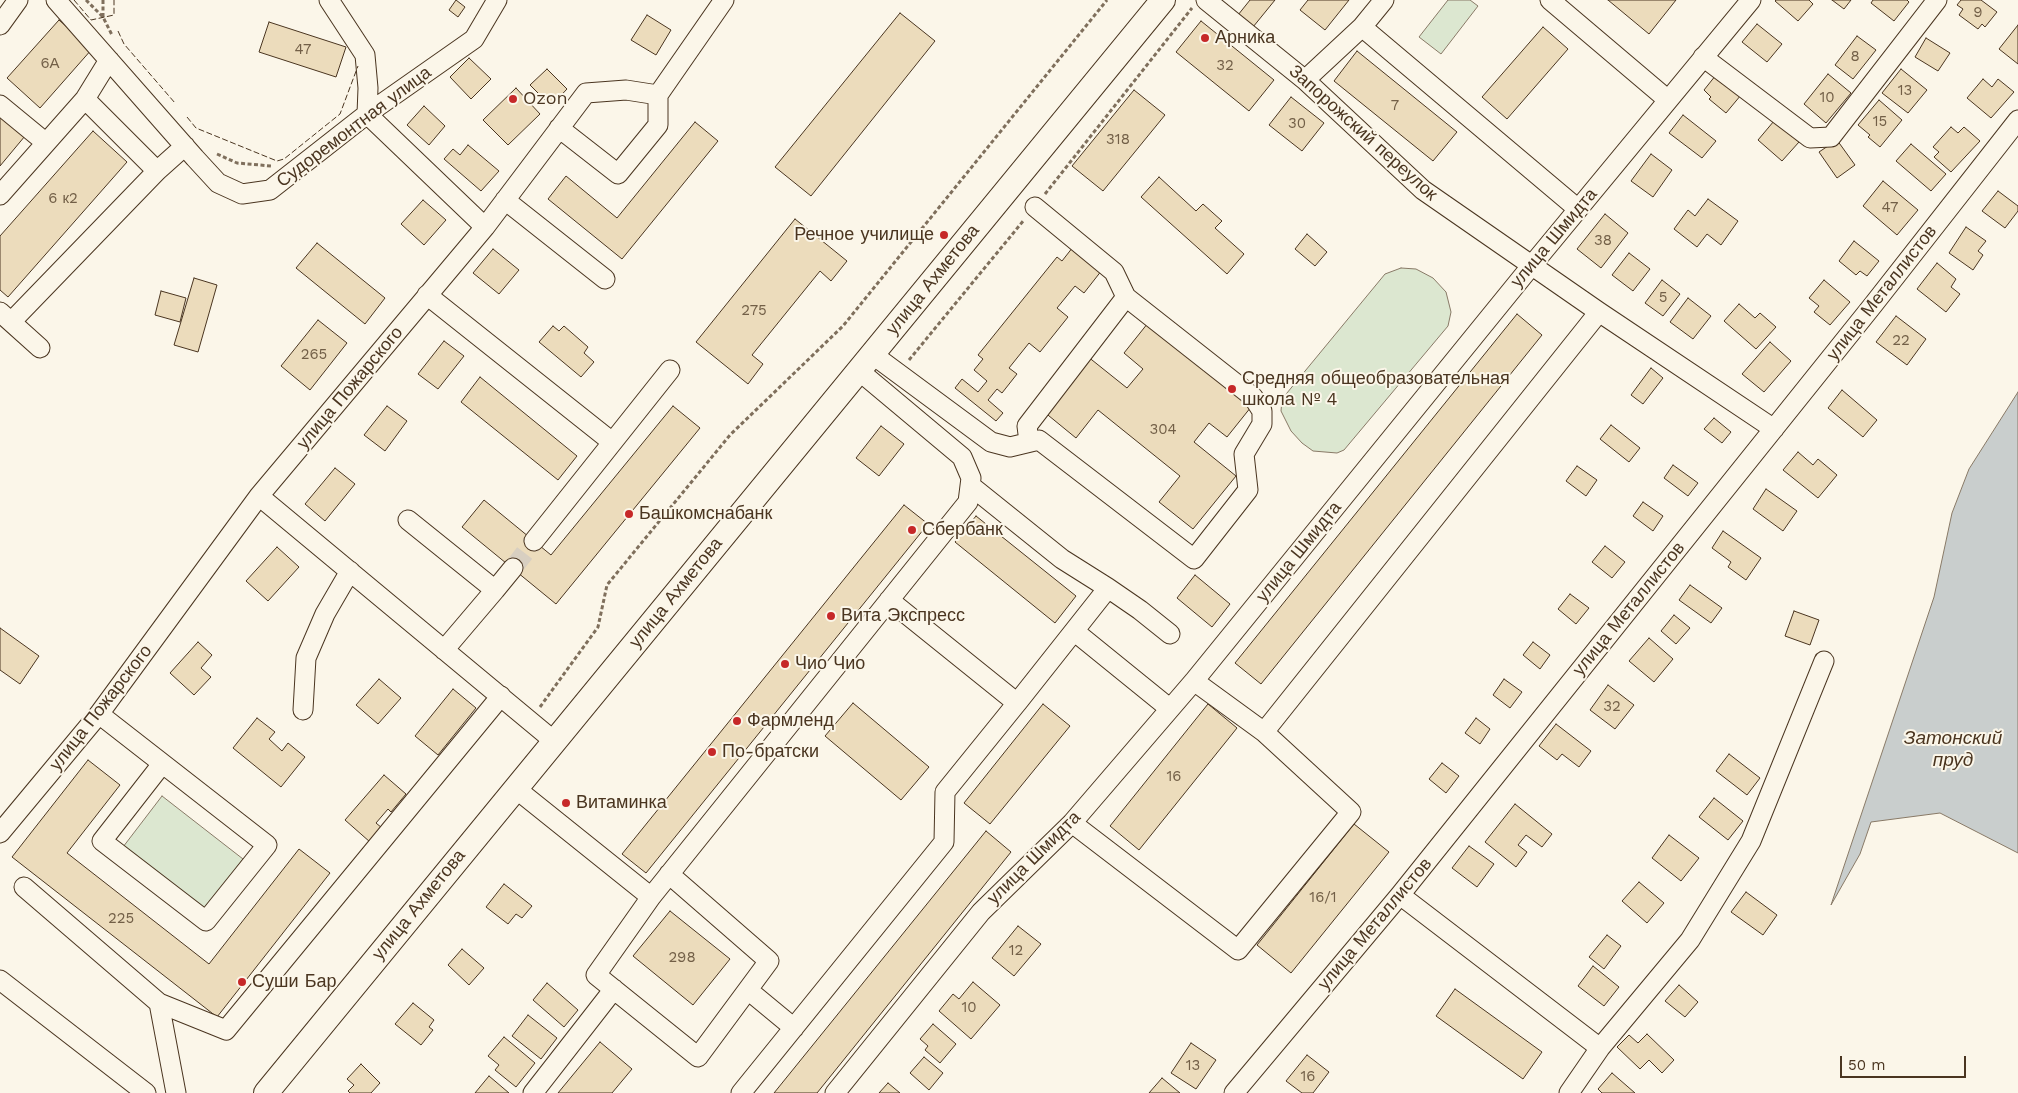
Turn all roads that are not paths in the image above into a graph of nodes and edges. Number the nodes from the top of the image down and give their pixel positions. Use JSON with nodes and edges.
{"nodes":[{"id":1,"x":18,"y":0,"type":"edge"},
{"id":2,"x":56,"y":0,"type":"edge"},
{"id":3,"x":329,"y":0,"type":"edge"},
{"id":4,"x":497,"y":0,"type":"edge"},
{"id":5,"x":724,"y":0,"type":"edge"},
{"id":6,"x":1163,"y":0,"type":"edge"},
{"id":7,"x":1384,"y":0,"type":"edge"},
{"id":8,"x":1550,"y":0,"type":"edge"},
{"id":9,"x":1937,"y":0,"type":"edge"},
{"id":10,"x":1748,"y":1,"type":"edge"},
{"id":11,"x":1199,"y":4,"type":"edge"},
{"id":12,"x":0,"y":25,"type":"edge"},
{"id":13,"x":1362,"y":27,"type":"junction"},
{"id":14,"x":1703,"y":57,"type":"junction"},
{"id":15,"x":109,"y":60,"type":"junction"},
{"id":16,"x":1305,"y":80,"type":"junction"},
{"id":17,"x":658,"y":95,"type":"junction"},
{"id":18,"x":85,"y":99,"type":"junction"},
{"id":19,"x":1668,"y":100,"type":"junction"},
{"id":20,"x":0,"y":105,"type":"edge"},
{"id":21,"x":367,"y":114,"type":"junction"},
{"id":22,"x":2018,"y":120,"type":"edge"},
{"id":23,"x":560,"y":128,"type":"junction"},
{"id":24,"x":45,"y":142,"type":"junction"},
{"id":25,"x":185,"y":146,"type":"junction"},
{"id":26,"x":157,"y":171,"type":"junction"},
{"id":27,"x":0,"y":195,"type":"edge"},
{"id":28,"x":505,"y":200,"type":"junction"},
{"id":29,"x":1035,"y":207,"type":"road end"},
{"id":30,"x":1578,"y":209,"type":"junction"},
{"id":31,"x":485,"y":226,"type":"junction"},
{"id":32,"x":1532,"y":264,"type":"junction"},
{"id":33,"x":606,"y":279,"type":"dead end"},
{"id":34,"x":427,"y":295,"type":"junction"},
{"id":35,"x":1126,"y":297,"type":"junction"},
{"id":36,"x":1599,"y":312,"type":"junction"},
{"id":37,"x":6,"y":317,"type":"edge"},
{"id":38,"x":40,"y":348,"type":"dead end"},
{"id":39,"x":865,"y":362,"type":"junction"},
{"id":40,"x":670,"y":370,"type":"dead end"},
{"id":41,"x":1774,"y":428,"type":"junction"},
{"id":42,"x":612,"y":442,"type":"junction"},
{"id":43,"x":1029,"y":442,"type":"junction"},
{"id":44,"x":971,"y":486,"type":"junction"},
{"id":45,"x":259,"y":496,"type":"junction"},
{"id":46,"x":408,"y":520,"type":"dead end"},
{"id":47,"x":534,"y":541,"type":"tunnel mouth"},
{"id":48,"x":512,"y":568,"type":"tunnel mouth"},
{"id":49,"x":350,"y":571,"type":"junction"},
{"id":50,"x":1108,"y":588,"type":"junction"},
{"id":51,"x":495,"y":590,"type":"junction"},
{"id":52,"x":888,"y":600,"type":"junction"},
{"id":53,"x":1074,"y":631,"type":"junction"},
{"id":54,"x":1170,"y":634,"type":"dead end"},
{"id":55,"x":444,"y":650,"type":"junction"},
{"id":56,"x":1824,"y":661,"type":"dead end"},
{"id":57,"x":1194,"y":681,"type":"junction"},
{"id":58,"x":500,"y":696,"type":"junction"},
{"id":59,"x":1016,"y":703,"type":"junction"},
{"id":60,"x":1170,"y":708,"type":"junction"},
{"id":61,"x":303,"y":710,"type":"dead end"},
{"id":62,"x":99,"y":714,"type":"junction"},
{"id":63,"x":1264,"y":732,"type":"junction"},
{"id":64,"x":554,"y":742,"type":"junction"},
{"id":65,"x":162,"y":764,"type":"junction"},
{"id":66,"x":515,"y":788,"type":"junction"},
{"id":67,"x":1072,"y":823,"type":"junction"},
{"id":68,"x":0,"y":833,"type":"edge"},
{"id":69,"x":669,"y":874,"type":"junction"},
{"id":70,"x":24,"y":887,"type":"dead end"},
{"id":71,"x":1400,"y":895,"type":"junction"},
{"id":72,"x":651,"y":897,"type":"junction"},
{"id":73,"x":0,"y":980,"type":"edge"},
{"id":74,"x":614,"y":989,"type":"junction"},
{"id":75,"x":748,"y":990,"type":"junction"},
{"id":76,"x":158,"y":1003,"type":"junction"},
{"id":77,"x":794,"y":1028,"type":"junction"},
{"id":78,"x":1600,"y":1048,"type":"junction"},
{"id":79,"x":146,"y":1093,"type":"edge"},
{"id":80,"x":176,"y":1093,"type":"edge"},
{"id":81,"x":266,"y":1093,"type":"edge"},
{"id":82,"x":533,"y":1093,"type":"edge"},
{"id":83,"x":741,"y":1093,"type":"edge"},
{"id":84,"x":835,"y":1093,"type":"edge"},
{"id":85,"x":1234,"y":1093,"type":"edge"},
{"id":86,"x":1568,"y":1093,"type":"edge"}],
"edges":[{"from":1,"to":12,"type":"street"},
{"from":2,"to":15,"type":"street","name":"Судоремонтная улица"},
{"from":3,"to":21,"type":"street"},
{"from":4,"to":21,"type":"street","name":"Судоремонтная улица"},
{"from":5,"to":17,"type":"street"},
{"from":6,"to":39,"type":"main road","name":"улица Ахметова"},
{"from":7,"to":13,"type":"street"},
{"from":8,"to":19,"type":"street"},
{"from":9,"to":14,"type":"street"},
{"from":10,"to":14,"type":"street","name":"улица Шмидта"},
{"from":11,"to":16,"type":"street","name":"Запорожский переулок"},
{"from":13,"to":16,"type":"street"},
{"from":13,"to":30,"type":"street"},
{"from":14,"to":19,"type":"street","name":"улица Шмидта"},
{"from":15,"to":18,"type":"street"},
{"from":15,"to":25,"type":"street","name":"Судоремонтная улица"},
{"from":16,"to":32,"type":"street","name":"Запорожский переулок"},
{"from":17,"to":23,"type":"street","name":"улица Пожарского"},
{"from":17,"to":23,"type":"street"},
{"from":18,"to":24,"type":"street"},
{"from":18,"to":26,"type":"street"},
{"from":19,"to":30,"type":"street","name":"улица Шмидта"},
{"from":20,"to":24,"type":"street"},
{"from":21,"to":25,"type":"street","name":"Судоремонтная улица"},
{"from":21,"to":31,"type":"street"},
{"from":22,"to":41,"type":"street","name":"улица Металлистов"},
{"from":23,"to":28,"type":"street","name":"улица Пожарского"},
{"from":24,"to":27,"type":"street"},
{"from":25,"to":26,"type":"street"},
{"from":26,"to":37,"type":"street"},
{"from":28,"to":31,"type":"street","name":"улица Пожарского"},
{"from":28,"to":33,"type":"street"},
{"from":29,"to":35,"type":"street"},
{"from":30,"to":32,"type":"street","name":"улица Шмидта"},
{"from":31,"to":34,"type":"street","name":"улица Пожарского"},
{"from":32,"to":36,"type":"street","name":"Запорожский переулок"},
{"from":32,"to":57,"type":"street","name":"улица Шмидта"},
{"from":34,"to":42,"type":"street"},
{"from":34,"to":45,"type":"street","name":"улица Пожарского"},
{"from":35,"to":43,"type":"street"},
{"from":35,"to":43,"type":"street"},
{"from":36,"to":41,"type":"street","name":"Запорожский переулок"},
{"from":36,"to":63,"type":"street"},
{"from":37,"to":38,"type":"street"},
{"from":39,"to":43,"type":"street"},
{"from":39,"to":44,"type":"street"},
{"from":39,"to":64,"type":"main road","name":"улица Ахметова"},
{"from":40,"to":42,"type":"street"},
{"from":41,"to":71,"type":"street","name":"улица Металлистов"},
{"from":42,"to":47,"type":"street"},
{"from":44,"to":50,"type":"street"},
{"from":44,"to":52,"type":"street"},
{"from":45,"to":49,"type":"street"},
{"from":45,"to":62,"type":"street","name":"улица Пожарского"},
{"from":46,"to":51,"type":"street"},
{"from":48,"to":51,"type":"street"},
{"from":49,"to":55,"type":"street"},
{"from":49,"to":61,"type":"street"},
{"from":50,"to":53,"type":"street"},
{"from":50,"to":54,"type":"street"},
{"from":51,"to":55,"type":"street"},
{"from":52,"to":59,"type":"street"},
{"from":52,"to":69,"type":"street"},
{"from":53,"to":59,"type":"street"},
{"from":53,"to":60,"type":"street"},
{"from":55,"to":58,"type":"street"},
{"from":56,"to":78,"type":"street"},
{"from":57,"to":60,"type":"street","name":"улица Шмидта"},
{"from":57,"to":63,"type":"street"},
{"from":58,"to":64,"type":"street"},
{"from":58,"to":76,"type":"street"},
{"from":59,"to":77,"type":"street"},
{"from":60,"to":67,"type":"street","name":"улица Шмидта"},
{"from":62,"to":65,"type":"street"},
{"from":62,"to":68,"type":"street","name":"улица Пожарского"},
{"from":63,"to":67,"type":"street"},
{"from":64,"to":66,"type":"main road","name":"улица Ахметова"},
{"from":65,"to":65,"type":"street"},
{"from":66,"to":72,"type":"street"},
{"from":66,"to":81,"type":"main road","name":"улица Ахметова"},
{"from":67,"to":84,"type":"street","name":"улица Шмидта"},
{"from":69,"to":72,"type":"street"},
{"from":69,"to":75,"type":"street"},
{"from":70,"to":76,"type":"street"},
{"from":71,"to":78,"type":"street"},
{"from":71,"to":85,"type":"street","name":"улица Металлистов"},
{"from":72,"to":74,"type":"street"},
{"from":73,"to":79,"type":"street"},
{"from":74,"to":75,"type":"street"},
{"from":74,"to":82,"type":"street"},
{"from":75,"to":77,"type":"street"},
{"from":76,"to":80,"type":"street"},
{"from":77,"to":83,"type":"street"},
{"from":78,"to":86,"type":"street"}]}
